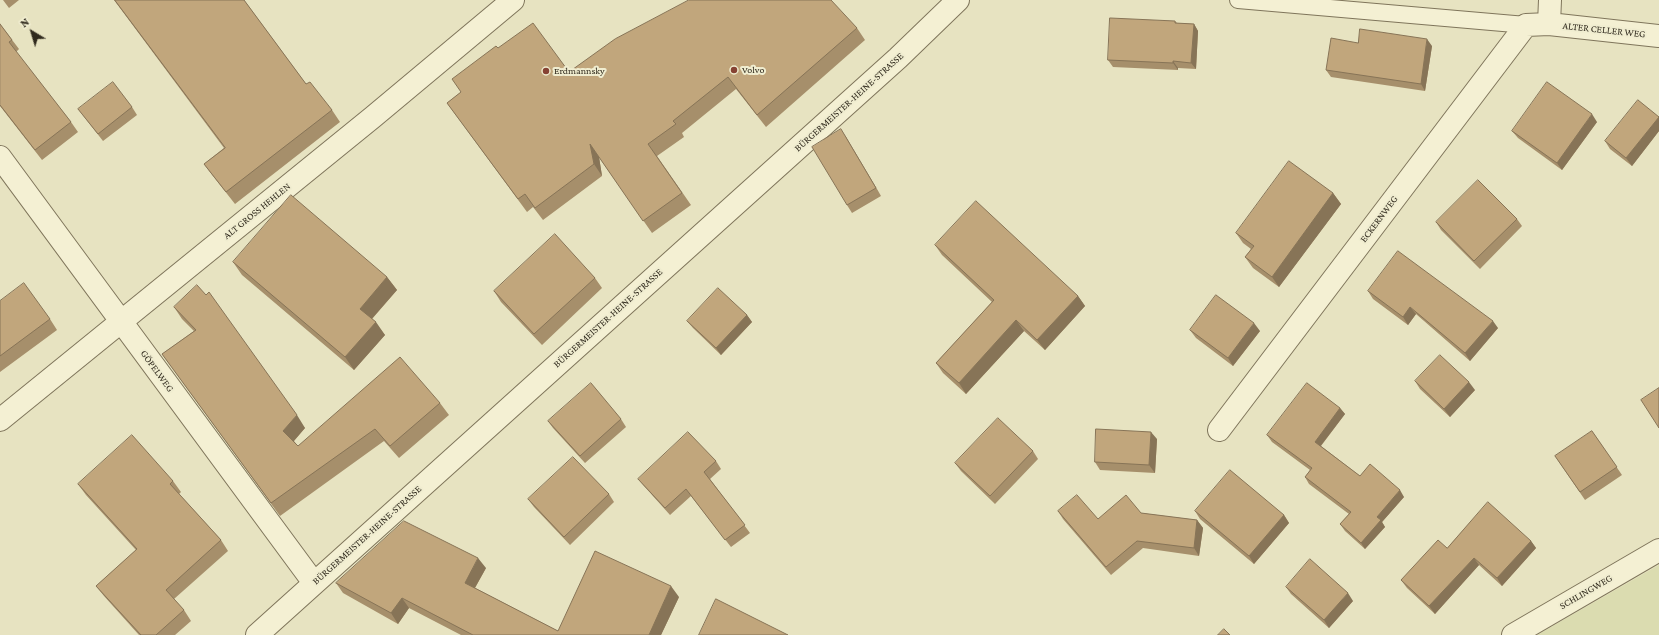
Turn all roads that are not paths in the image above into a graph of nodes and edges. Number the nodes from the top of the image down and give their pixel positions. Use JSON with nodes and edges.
{"nodes":[{"id":1,"x":513,"y":0,"type":"edge"},
{"id":2,"x":958,"y":0,"type":"edge"},
{"id":3,"x":1238,"y":0,"type":"edge"},
{"id":4,"x":1550,"y":0,"type":"edge"},
{"id":5,"x":1549,"y":24,"type":"junction"},
{"id":6,"x":1526,"y":25,"type":"junction"},
{"id":7,"x":1659,"y":36,"type":"edge"},
{"id":8,"x":0,"y":157,"type":"edge"},
{"id":9,"x":120,"y":322,"type":"junction"},
{"id":10,"x":0,"y":420,"type":"edge"},
{"id":11,"x":1219,"y":430,"type":"dead end"},
{"id":12,"x":1659,"y":550,"type":"edge"},
{"id":13,"x":314,"y":583,"type":"junction"},
{"id":14,"x":257,"y":635,"type":"edge"},
{"id":15,"x":1513,"y":635,"type":"edge"}],
"edges":[{"from":1,"to":9,"type":"street","name":"ALT GROSS HEHLEN"},
{"from":2,"to":13,"type":"street","name":"BÜRGERMEISTER-HEINE-STRASSE"},
{"from":3,"to":6,"type":"lane"},
{"from":4,"to":5,"type":"street","name":"ALTER CELLER WEG"},
{"from":5,"to":6,"type":"street"},
{"from":5,"to":7,"type":"street","name":"ALTER CELLER WEG"},
{"from":6,"to":11,"type":"street","name":"ECKERNWEG"},
{"from":8,"to":9,"type":"street","name":"GÖPELWEG"},
{"from":9,"to":10,"type":"street","name":"ALT GROSS HEHLEN"},
{"from":9,"to":13,"type":"street","name":"GÖPELWEG"},
{"from":12,"to":15,"type":"street","name":"SCHLINGWEG"},
{"from":13,"to":14,"type":"street","name":"BÜRGERMEISTER-HEINE-STRASSE"}]}
